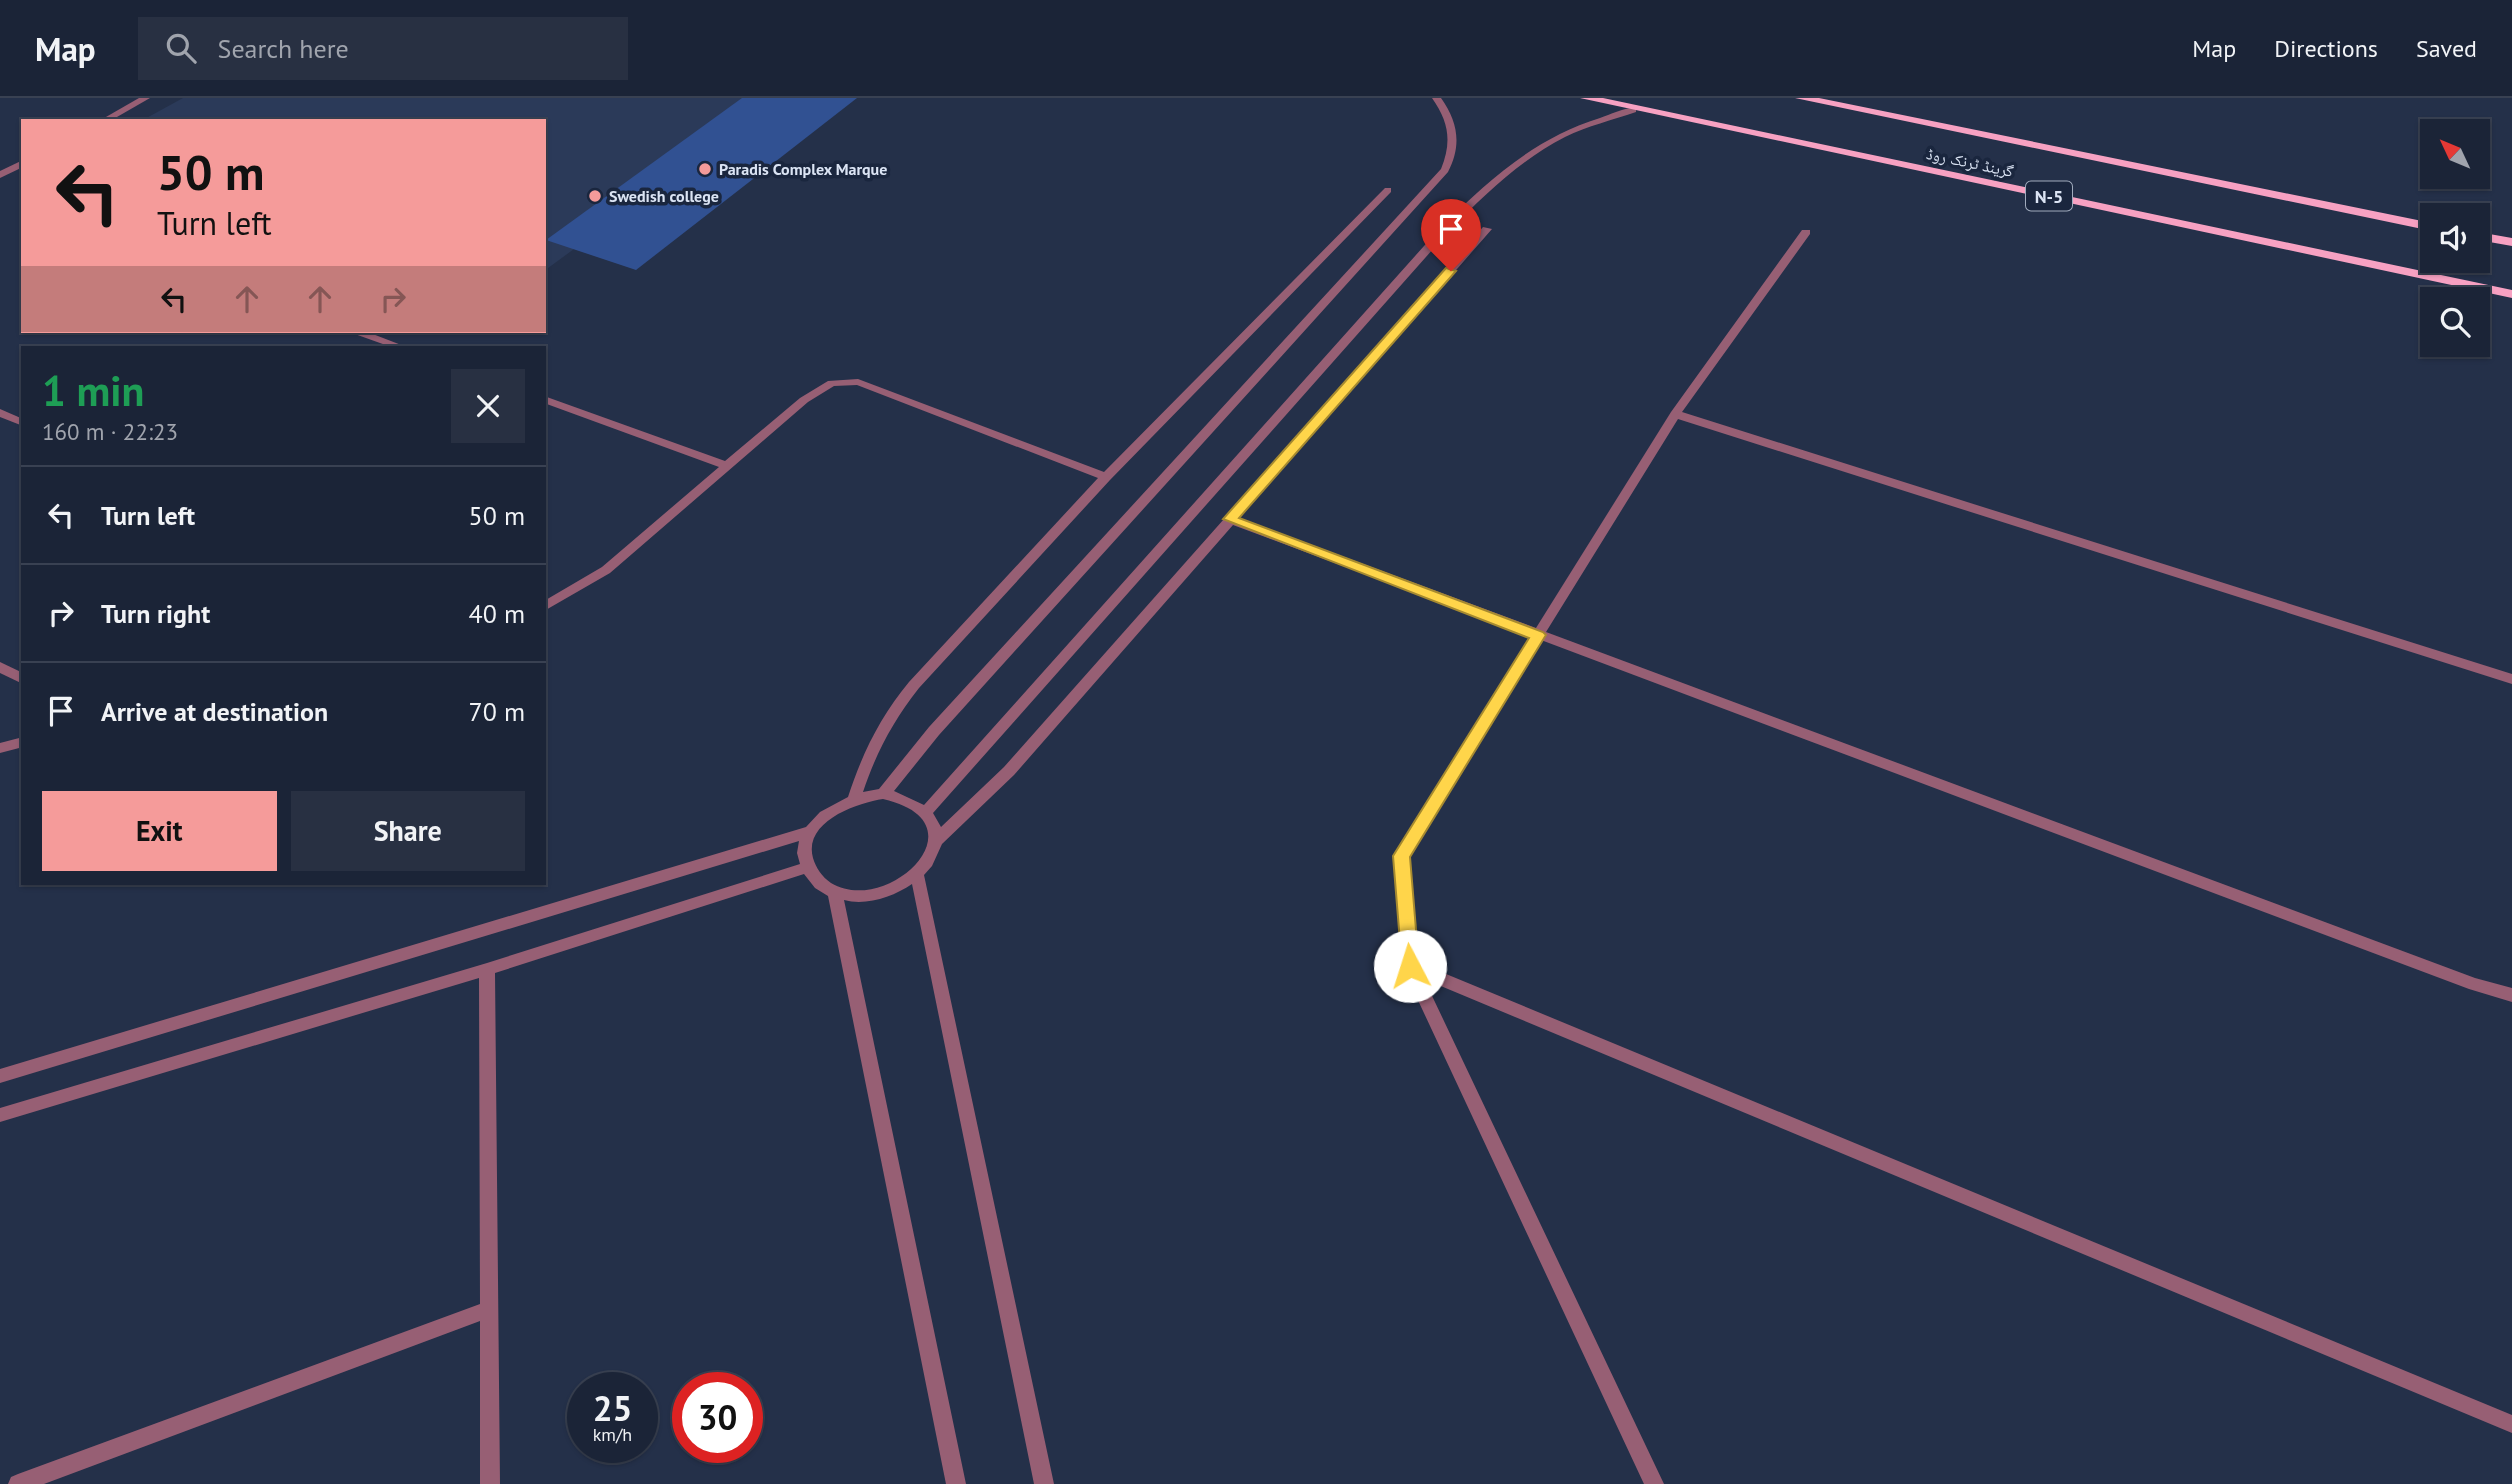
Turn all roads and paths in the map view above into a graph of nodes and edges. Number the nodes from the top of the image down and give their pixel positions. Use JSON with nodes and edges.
{"nodes":[{"id":1,"x":146,"y":98,"type":"edge"},
{"id":2,"x":1436,"y":98,"type":"edge"},
{"id":3,"x":1586,"y":98,"type":"edge"},
{"id":4,"x":1801,"y":98,"type":"edge"},
{"id":5,"x":1633,"y":110,"type":"junction"},
{"id":6,"x":107,"y":119,"type":"edge"},
{"id":7,"x":21,"y":164,"type":"edge"},
{"id":8,"x":0,"y":175,"type":"edge"},
{"id":9,"x":1388,"y":190,"type":"dead end"},
{"id":10,"x":2420,"y":225,"type":"edge"},
{"id":11,"x":1488,"y":229,"type":"dead end"},
{"id":12,"x":1806,"y":232,"type":"dead end"},
{"id":13,"x":2490,"y":238,"type":"edge"},
{"id":14,"x":2512,"y":242,"type":"edge"},
{"id":15,"x":2512,"y":294,"type":"edge"},
{"id":16,"x":361,"y":333,"type":"edge"},
{"id":17,"x":398,"y":346,"type":"edge"},
{"id":18,"x":546,"y":401,"type":"edge"},
{"id":19,"x":0,"y":413,"type":"edge"},
{"id":20,"x":1675,"y":414,"type":"junction"},
{"id":21,"x":21,"y":422,"type":"edge"},
{"id":22,"x":727,"y":466,"type":"junction"},
{"id":23,"x":1106,"y":477,"type":"junction"},
{"id":24,"x":1230,"y":519,"type":"junction"},
{"id":25,"x":546,"y":606,"type":"edge"},
{"id":26,"x":1538,"y":635,"type":"junction"},
{"id":27,"x":0,"y":667,"type":"edge"},
{"id":28,"x":21,"y":678,"type":"edge"},
{"id":29,"x":2512,"y":679,"type":"edge"},
{"id":30,"x":20,"y":739,"type":"edge"},
{"id":31,"x":0,"y":748,"type":"edge"},
{"id":32,"x":883,"y":794,"type":"junction"},
{"id":33,"x":854,"y":799,"type":"junction"},
{"id":34,"x":926,"y":812,"type":"junction"},
{"id":35,"x":812,"y":831,"type":"junction"},
{"id":36,"x":936,"y":841,"type":"junction"},
{"id":37,"x":808,"y":867,"type":"junction"},
{"id":38,"x":917,"y":875,"type":"junction"},
{"id":39,"x":835,"y":892,"type":"junction"},
{"id":40,"x":1410,"y":966,"type":"junction"},
{"id":41,"x":487,"y":969,"type":"junction"},
{"id":42,"x":2512,"y":995,"type":"edge"},
{"id":43,"x":0,"y":1076,"type":"edge"},
{"id":44,"x":0,"y":1115,"type":"edge"},
{"id":45,"x":489,"y":1309,"type":"junction"},
{"id":46,"x":2512,"y":1424,"type":"edge"},
{"id":47,"x":18,"y":1484,"type":"edge"},
{"id":48,"x":490,"y":1484,"type":"edge"},
{"id":49,"x":956,"y":1484,"type":"edge"},
{"id":50,"x":1044,"y":1484,"type":"edge"},
{"id":51,"x":1654,"y":1484,"type":"edge"}],
"edges":[{"from":1,"to":6,"type":"street"},
{"from":2,"to":32,"type":"street"},
{"from":3,"to":5,"type":"highway","name":"گرینڈ ٹرنک روڈ","number":"N-5"},
{"from":4,"to":10,"type":"highway","name":"گرینڈ ٹرنک روڈ","number":"N-5"},
{"from":5,"to":15,"type":"highway","name":"گرینڈ ٹرنک روڈ","number":"N-5"},
{"from":5,"to":34,"type":"street"},
{"from":7,"to":8,"type":"street"},
{"from":9,"to":23,"type":"street"},
{"from":11,"to":24,"type":"street"},
{"from":12,"to":20,"type":"street"},
{"from":13,"to":14,"type":"highway"},
{"from":16,"to":17,"type":"street"},
{"from":18,"to":22,"type":"street"},
{"from":19,"to":21,"type":"street"},
{"from":20,"to":26,"type":"street"},
{"from":20,"to":29,"type":"street"},
{"from":22,"to":23,"type":"street"},
{"from":22,"to":25,"type":"street"},
{"from":23,"to":33,"type":"street"},
{"from":24,"to":26,"type":"street"},
{"from":24,"to":36,"type":"street"},
{"from":26,"to":40,"type":"street"},
{"from":26,"to":42,"type":"street"},
{"from":27,"to":28,"type":"street"},
{"from":30,"to":31,"type":"street"},
{"from":32,"to":33,"type":"street"},
{"from":32,"to":34,"type":"street"},
{"from":33,"to":35,"type":"street"},
{"from":34,"to":36,"type":"street"},
{"from":35,"to":37,"type":"street"},
{"from":35,"to":43,"type":"street"},
{"from":36,"to":38,"type":"street"},
{"from":37,"to":39,"type":"street"},
{"from":37,"to":41,"type":"street"},
{"from":38,"to":39,"type":"street"},
{"from":38,"to":50,"type":"street"},
{"from":39,"to":49,"type":"street"},
{"from":40,"to":46,"type":"street"},
{"from":40,"to":51,"type":"street"},
{"from":41,"to":44,"type":"street"},
{"from":41,"to":45,"type":"street"},
{"from":45,"to":47,"type":"street"},
{"from":45,"to":48,"type":"street"}]}
